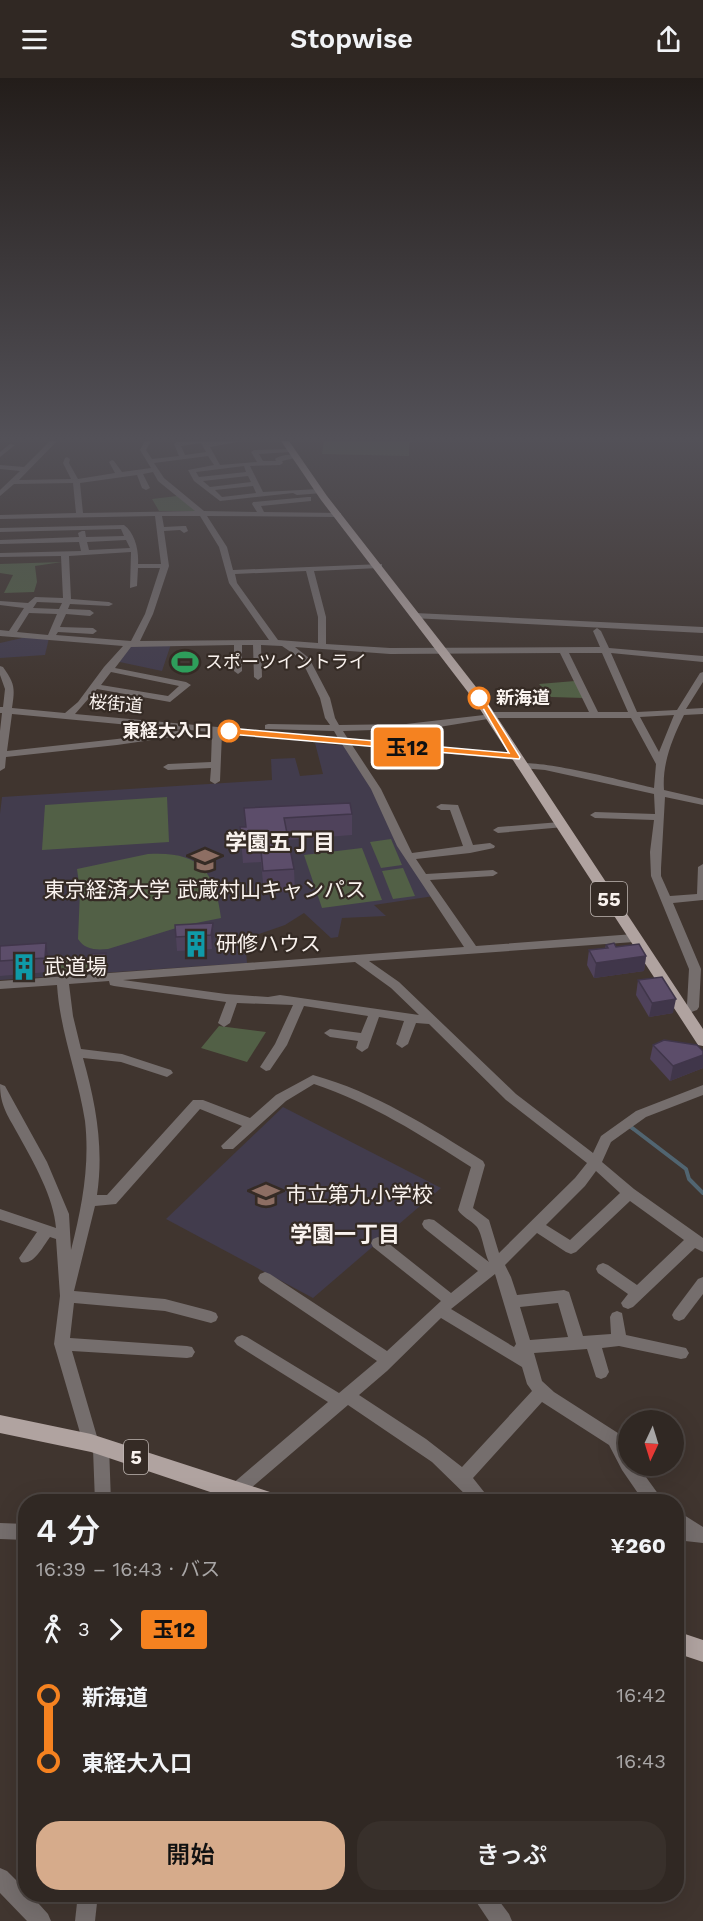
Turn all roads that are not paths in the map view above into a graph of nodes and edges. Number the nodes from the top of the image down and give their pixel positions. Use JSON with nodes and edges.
{"nodes":[{"id":1,"x":32,"y":527,"type":"edge"},
{"id":2,"x":124,"y":527,"type":"edge"},
{"id":3,"x":124,"y":527,"type":"edge"},
{"id":4,"x":211,"y":527,"type":"edge"},
{"id":5,"x":348,"y":527,"type":"edge"},
{"id":6,"x":81,"y":529,"type":"junction"},
{"id":7,"x":162,"y":529,"type":"joint"},
{"id":8,"x":0,"y":530,"type":"edge"},
{"id":9,"x":29,"y":531,"type":"junction"},
{"id":10,"x":184,"y":531,"type":"dead end"},
{"id":11,"x":129,"y":538,"type":"junction"},
{"id":12,"x":82,"y":541,"type":"junction"},
{"id":13,"x":0,"y":542,"type":"edge"},
{"id":14,"x":23,"y":543,"type":"junction"},
{"id":15,"x":133,"y":550,"type":"junction"},
{"id":16,"x":85,"y":553,"type":"junction"},
{"id":17,"x":65,"y":554,"type":"junction"},
{"id":18,"x":0,"y":555,"type":"edge"},
{"id":19,"x":16,"y":556,"type":"junction"},
{"id":20,"x":0,"y":562,"type":"edge"},
{"id":21,"x":135,"y":566,"type":"junction"},
{"id":22,"x":165,"y":566,"type":"junction"},
{"id":23,"x":379,"y":566,"type":"junction"},
{"id":24,"x":310,"y":570,"type":"junction"},
{"id":25,"x":231,"y":573,"type":"junction"},
{"id":26,"x":133,"y":586,"type":"dead end"},
{"id":27,"x":67,"y":601,"type":"junction"},
{"id":28,"x":0,"y":603,"type":"edge"},
{"id":29,"x":110,"y":604,"type":"dead end"},
{"id":30,"x":28,"y":608,"type":"junction"},
{"id":31,"x":63,"y":612,"type":"junction"},
{"id":32,"x":90,"y":613,"type":"dead end"},
{"id":33,"x":415,"y":616,"type":"junction"},
{"id":34,"x":438,"y":623,"type":"dead end"},
{"id":35,"x":516,"y":623,"type":"junction"},
{"id":36,"x":597,"y":630,"type":"junction"},
{"id":37,"x":703,"y":630,"type":"edge"},
{"id":38,"x":93,"y":631,"type":"dead end"},
{"id":39,"x":0,"y":633,"type":"edge"},
{"id":40,"x":53,"y":633,"type":"junction"},
{"id":41,"x":10,"y":634,"type":"junction"},
{"id":42,"x":703,"y":635,"type":"edge"},
{"id":43,"x":238,"y":642,"type":"junction"},
{"id":44,"x":257,"y":642,"type":"junction"},
{"id":45,"x":279,"y":642,"type":"junction"},
{"id":46,"x":132,"y":644,"type":"junction"},
{"id":47,"x":322,"y":645,"type":"junction"},
{"id":48,"x":563,"y":650,"type":"junction"},
{"id":49,"x":607,"y":650,"type":"junction"},
{"id":50,"x":444,"y":651,"type":"junction"},
{"id":51,"x":703,"y":659,"type":"edge"},
{"id":52,"x":0,"y":669,"type":"edge"},
{"id":53,"x":107,"y":669,"type":"junction"},
{"id":54,"x":238,"y":670,"type":"dead end"},
{"id":55,"x":703,"y":675,"type":"edge"},
{"id":56,"x":258,"y":677,"type":"dead end"},
{"id":57,"x":94,"y":686,"type":"junction"},
{"id":58,"x":4,"y":711,"type":"edge"},
{"id":59,"x":703,"y":711,"type":"edge"},
{"id":60,"x":681,"y":712,"type":"junction"},
{"id":61,"x":595,"y":715,"type":"junction"},
{"id":62,"x":634,"y":715,"type":"junction"},
{"id":63,"x":67,"y":716,"type":"junction"},
{"id":64,"x":489,"y":716,"type":"junction"},
{"id":65,"x":212,"y":729,"type":"junction"},
{"id":66,"x":339,"y":729,"type":"junction"},
{"id":67,"x":228,"y":731,"type":"junction"},
{"id":68,"x":346,"y":742,"type":"junction"},
{"id":69,"x":3,"y":754,"type":"junction"},
{"id":70,"x":518,"y":761,"type":"junction"},
{"id":71,"x":215,"y":765,"type":"junction"},
{"id":72,"x":661,"y":765,"type":"junction"},
{"id":73,"x":168,"y":767,"type":"dead end"},
{"id":74,"x":0,"y":768,"type":"edge"},
{"id":75,"x":215,"y":781,"type":"dead end"},
{"id":76,"x":659,"y":792,"type":"junction"},
{"id":77,"x":703,"y":802,"type":"edge"},
{"id":78,"x":441,"y":807,"type":"dead end"},
{"id":79,"x":595,"y":815,"type":"dead end"},
{"id":80,"x":659,"y":817,"type":"junction"},
{"id":81,"x":560,"y":825,"type":"junction"},
{"id":82,"x":498,"y":830,"type":"dead end"},
{"id":83,"x":490,"y":846,"type":"dead end"},
{"id":84,"x":470,"y":850,"type":"junction"},
{"id":85,"x":410,"y":857,"type":"junction"},
{"id":86,"x":703,"y":867,"type":"edge"},
{"id":87,"x":488,"y":876,"type":"dead end"},
{"id":88,"x":424,"y":877,"type":"junction"},
{"id":89,"x":702,"y":897,"type":"edge"},
{"id":90,"x":668,"y":900,"type":"junction"},
{"id":91,"x":634,"y":938,"type":"junction"},
{"id":92,"x":473,"y":951,"type":"junction"},
{"id":93,"x":359,"y":960,"type":"junction"},
{"id":94,"x":108,"y":978,"type":"junction"},
{"id":95,"x":63,"y":981,"type":"junction"},
{"id":96,"x":0,"y":985,"type":"edge"},
{"id":97,"x":233,"y":998,"type":"junction"},
{"id":98,"x":300,"y":1002,"type":"junction"},
{"id":99,"x":683,"y":1011,"type":"junction"},
{"id":100,"x":375,"y":1013,"type":"junction"},
{"id":101,"x":411,"y":1018,"type":"junction"},
{"id":102,"x":433,"y":1021,"type":"junction"},
{"id":103,"x":224,"y":1023,"type":"dead end"},
{"id":104,"x":330,"y":1033,"type":"dead end"},
{"id":105,"x":703,"y":1041,"type":"edge"},
{"id":106,"x":402,"y":1044,"type":"dead end"},
{"id":107,"x":75,"y":1053,"type":"junction"},
{"id":108,"x":266,"y":1067,"type":"dead end"},
{"id":109,"x":167,"y":1073,"type":"dead end"},
{"id":110,"x":0,"y":1089,"type":"edge"},
{"id":111,"x":703,"y":1090,"type":"edge"},
{"id":112,"x":251,"y":1124,"type":"junction"},
{"id":113,"x":228,"y":1146,"type":"dead end"},
{"id":114,"x":595,"y":1164,"type":"junction"},
{"id":115,"x":629,"y":1193,"type":"junction"},
{"id":116,"x":89,"y":1201,"type":"junction"},
{"id":117,"x":0,"y":1214,"type":"edge"},
{"id":118,"x":429,"y":1224,"type":"dead end"},
{"id":119,"x":537,"y":1226,"type":"junction"},
{"id":120,"x":47,"y":1230,"type":"junction"},
{"id":121,"x":64,"y":1236,"type":"junction"},
{"id":122,"x":378,"y":1243,"type":"dead end"},
{"id":123,"x":699,"y":1243,"type":"edge"},
{"id":124,"x":26,"y":1258,"type":"dead end"},
{"id":125,"x":493,"y":1267,"type":"junction"},
{"id":126,"x":603,"y":1269,"type":"dead end"},
{"id":127,"x":265,"y":1278,"type":"dead end"},
{"id":128,"x":703,"y":1283,"type":"edge"},
{"id":129,"x":67,"y":1296,"type":"junction"},
{"id":130,"x":511,"y":1302,"type":"junction"},
{"id":131,"x":445,"y":1305,"type":"junction"},
{"id":132,"x":679,"y":1314,"type":"dead end"},
{"id":133,"x":211,"y":1317,"type":"dead end"},
{"id":134,"x":617,"y":1317,"type":"dead end"},
{"id":135,"x":619,"y":1340,"type":"junction"},
{"id":136,"x":242,"y":1341,"type":"dead end"},
{"id":137,"x":585,"y":1342,"type":"junction"},
{"id":138,"x":62,"y":1344,"type":"junction"},
{"id":139,"x":187,"y":1352,"type":"dead end"},
{"id":140,"x":681,"y":1353,"type":"dead end"},
{"id":141,"x":525,"y":1355,"type":"junction"},
{"id":142,"x":388,"y":1360,"type":"junction"},
{"id":143,"x":601,"y":1372,"type":"dead end"},
{"id":144,"x":542,"y":1391,"type":"junction"},
{"id":145,"x":345,"y":1399,"type":"junction"},
{"id":146,"x":0,"y":1424,"type":"edge"},
{"id":147,"x":96,"y":1444,"type":"junction"},
{"id":148,"x":618,"y":1445,"type":"edge"},
{"id":149,"x":636,"y":1476,"type":"edge"},
{"id":150,"x":464,"y":1477,"type":"junction"},
{"id":151,"x":237,"y":1490,"type":"junction"},
{"id":152,"x":102,"y":1494,"type":"edge"},
{"id":153,"x":248,"y":1494,"type":"edge"},
{"id":154,"x":478,"y":1494,"type":"edge"},
{"id":155,"x":648,"y":1494,"type":"edge"},
{"id":156,"x":684,"y":1524,"type":"edge"},
{"id":157,"x":0,"y":1531,"type":"edge"},
{"id":158,"x":18,"y":1532,"type":"edge"},
{"id":159,"x":684,"y":1533,"type":"edge"},
{"id":160,"x":700,"y":1535,"type":"edge"},
{"id":161,"x":684,"y":1645,"type":"edge"},
{"id":162,"x":703,"y":1651,"type":"edge"},
{"id":163,"x":0,"y":1878,"type":"edge"},
{"id":164,"x":18,"y":1897,"type":"edge"},
{"id":165,"x":23,"y":1902,"type":"edge"},
{"id":166,"x":86,"y":1902,"type":"edge"},
{"id":167,"x":487,"y":1902,"type":"edge"},
{"id":168,"x":83,"y":1919,"type":"edge"},
{"id":169,"x":41,"y":1921,"type":"edge"},
{"id":170,"x":502,"y":1921,"type":"edge"}],
"edges":[{"from":1,"to":9,"type":"street"},
{"from":2,"to":6,"type":"street"},
{"from":3,"to":11,"type":"street"},
{"from":4,"to":25,"type":"street"},
{"from":5,"to":23,"type":"main road","number":"55"},
{"from":6,"to":9,"type":"street"},
{"from":6,"to":12,"type":"street"},
{"from":7,"to":10,"type":"street"},
{"from":7,"to":22,"type":"street"},
{"from":8,"to":9,"type":"street"},
{"from":9,"to":14,"type":"street"},
{"from":11,"to":12,"type":"street"},
{"from":11,"to":15,"type":"street"},
{"from":12,"to":14,"type":"street"},
{"from":12,"to":16,"type":"street"},
{"from":13,"to":14,"type":"street"},
{"from":14,"to":19,"type":"street"},
{"from":15,"to":16,"type":"street"},
{"from":15,"to":21,"type":"street"},
{"from":16,"to":17,"type":"street"},
{"from":17,"to":19,"type":"street"},
{"from":17,"to":27,"type":"street"},
{"from":18,"to":19,"type":"street"},
{"from":19,"to":20,"type":"street"},
{"from":21,"to":22,"type":"street"},
{"from":21,"to":26,"type":"street"},
{"from":22,"to":46,"type":"street"},
{"from":23,"to":24,"type":"street"},
{"from":23,"to":33,"type":"main road","number":"55"},
{"from":24,"to":25,"type":"street"},
{"from":24,"to":47,"type":"street"},
{"from":25,"to":45,"type":"street"},
{"from":27,"to":29,"type":"street"},
{"from":27,"to":30,"type":"street"},
{"from":27,"to":31,"type":"street"},
{"from":28,"to":30,"type":"street"},
{"from":30,"to":31,"type":"street"},
{"from":30,"to":41,"type":"street"},
{"from":31,"to":32,"type":"street"},
{"from":31,"to":40,"type":"street"},
{"from":33,"to":35,"type":"street"},
{"from":33,"to":50,"type":"main road","number":"55"},
{"from":34,"to":35,"type":"street"},
{"from":35,"to":36,"type":"street"},
{"from":35,"to":37,"type":"street"},
{"from":36,"to":42,"type":"street"},
{"from":36,"to":49,"type":"street"},
{"from":38,"to":40,"type":"street"},
{"from":39,"to":41,"type":"street"},
{"from":40,"to":41,"type":"street"},
{"from":40,"to":46,"type":"street"},
{"from":43,"to":44,"type":"street"},
{"from":43,"to":46,"type":"street"},
{"from":43,"to":54,"type":"street"},
{"from":44,"to":45,"type":"street"},
{"from":44,"to":56,"type":"street"},
{"from":45,"to":47,"type":"street"},
{"from":45,"to":66,"type":"street"},
{"from":46,"to":53,"type":"street"},
{"from":47,"to":50,"type":"street"},
{"from":48,"to":49,"type":"street"},
{"from":48,"to":50,"type":"street"},
{"from":48,"to":61,"type":"street"},
{"from":49,"to":51,"type":"street"},
{"from":49,"to":62,"type":"street"},
{"from":50,"to":64,"type":"main road","number":"55"},
{"from":52,"to":58,"type":"street"},
{"from":53,"to":57,"type":"street"},
{"from":53,"to":57,"type":"street"},
{"from":55,"to":60,"type":"street"},
{"from":57,"to":63,"type":"street"},
{"from":58,"to":63,"type":"street","name":"桜街道"},
{"from":58,"to":69,"type":"street"},
{"from":59,"to":60,"type":"street"},
{"from":60,"to":62,"type":"street"},
{"from":60,"to":72,"type":"street"},
{"from":61,"to":62,"type":"street"},
{"from":61,"to":64,"type":"street"},
{"from":62,"to":72,"type":"street"},
{"from":63,"to":65,"type":"street","name":"桜街道"},
{"from":64,"to":66,"type":"street"},
{"from":64,"to":70,"type":"main road","number":"55"},
{"from":65,"to":67,"type":"street","name":"桜街道"},
{"from":65,"to":69,"type":"street"},
{"from":65,"to":71,"type":"street"},
{"from":66,"to":67,"type":"street"},
{"from":66,"to":68,"type":"street"},
{"from":67,"to":68,"type":"street","name":"桜街道"},
{"from":68,"to":70,"type":"street","name":"桜街道"},
{"from":68,"to":85,"type":"street"},
{"from":69,"to":74,"type":"street"},
{"from":70,"to":76,"type":"street","name":"桜街道"},
{"from":70,"to":81,"type":"main road","number":"55"},
{"from":71,"to":73,"type":"street"},
{"from":71,"to":75,"type":"street"},
{"from":72,"to":76,"type":"street"},
{"from":76,"to":77,"type":"street","name":"桜街道"},
{"from":76,"to":80,"type":"street"},
{"from":78,"to":84,"type":"street"},
{"from":79,"to":80,"type":"street"},
{"from":80,"to":90,"type":"street"},
{"from":81,"to":82,"type":"street"},
{"from":81,"to":91,"type":"main road","number":"55"},
{"from":83,"to":84,"type":"street"},
{"from":84,"to":85,"type":"street"},
{"from":85,"to":88,"type":"street"},
{"from":86,"to":89,"type":"street"},
{"from":87,"to":88,"type":"street"},
{"from":88,"to":92,"type":"street"},
{"from":89,"to":90,"type":"street"},
{"from":90,"to":99,"type":"street"},
{"from":91,"to":92,"type":"street"},
{"from":91,"to":99,"type":"main road","number":"55"},
{"from":92,"to":93,"type":"street"},
{"from":93,"to":94,"type":"street"},
{"from":93,"to":102,"type":"street"},
{"from":94,"to":95,"type":"street"},
{"from":94,"to":97,"type":"street"},
{"from":95,"to":96,"type":"street"},
{"from":95,"to":107,"type":"street"},
{"from":97,"to":98,"type":"street"},
{"from":97,"to":103,"type":"street"},
{"from":98,"to":100,"type":"street"},
{"from":98,"to":108,"type":"street"},
{"from":99,"to":105,"type":"main road","number":"55"},
{"from":100,"to":101,"type":"street"},
{"from":100,"to":104,"type":"street"},
{"from":101,"to":102,"type":"street"},
{"from":101,"to":106,"type":"street"},
{"from":102,"to":114,"type":"street"},
{"from":107,"to":109,"type":"street"},
{"from":107,"to":116,"type":"street"},
{"from":110,"to":121,"type":"street"},
{"from":111,"to":114,"type":"street"},
{"from":112,"to":113,"type":"street"},
{"from":112,"to":116,"type":"street"},
{"from":112,"to":125,"type":"street"},
{"from":114,"to":115,"type":"street"},
{"from":114,"to":119,"type":"street"},
{"from":115,"to":119,"type":"street"},
{"from":115,"to":123,"type":"street"},
{"from":116,"to":129,"type":"street"},
{"from":117,"to":120,"type":"street"},
{"from":118,"to":125,"type":"street"},
{"from":119,"to":125,"type":"street"},
{"from":120,"to":121,"type":"street"},
{"from":120,"to":124,"type":"street"},
{"from":121,"to":129,"type":"street"},
{"from":122,"to":131,"type":"street"},
{"from":123,"to":126,"type":"street"},
{"from":125,"to":130,"type":"street"},
{"from":125,"to":131,"type":"street"},
{"from":127,"to":142,"type":"street"},
{"from":128,"to":132,"type":"street"},
{"from":129,"to":133,"type":"street"},
{"from":129,"to":138,"type":"street"},
{"from":130,"to":137,"type":"street"},
{"from":130,"to":141,"type":"street"},
{"from":131,"to":141,"type":"street"},
{"from":131,"to":142,"type":"street"},
{"from":134,"to":135,"type":"street"},
{"from":135,"to":137,"type":"street"},
{"from":135,"to":140,"type":"street"},
{"from":136,"to":145,"type":"street"},
{"from":137,"to":141,"type":"street"},
{"from":137,"to":143,"type":"street"},
{"from":138,"to":139,"type":"street"},
{"from":138,"to":147,"type":"street"},
{"from":141,"to":144,"type":"street"},
{"from":142,"to":145,"type":"street"},
{"from":144,"to":148,"type":"street"},
{"from":144,"to":150,"type":"street"},
{"from":145,"to":150,"type":"street"},
{"from":145,"to":151,"type":"street"},
{"from":146,"to":147,"type":"main road","number":"5"},
{"from":147,"to":151,"type":"main road","number":"5"},
{"from":147,"to":152,"type":"street"},
{"from":149,"to":155,"type":"street"},
{"from":150,"to":154,"type":"street"},
{"from":151,"to":153,"type":"main road","number":"5"},
{"from":156,"to":160,"type":"street"},
{"from":157,"to":158,"type":"street"},
{"from":159,"to":160,"type":"street"},
{"from":161,"to":162,"type":"main road"},
{"from":163,"to":164,"type":"street"},
{"from":165,"to":169,"type":"street"},
{"from":166,"to":168,"type":"street"},
{"from":167,"to":170,"type":"street"}]}
